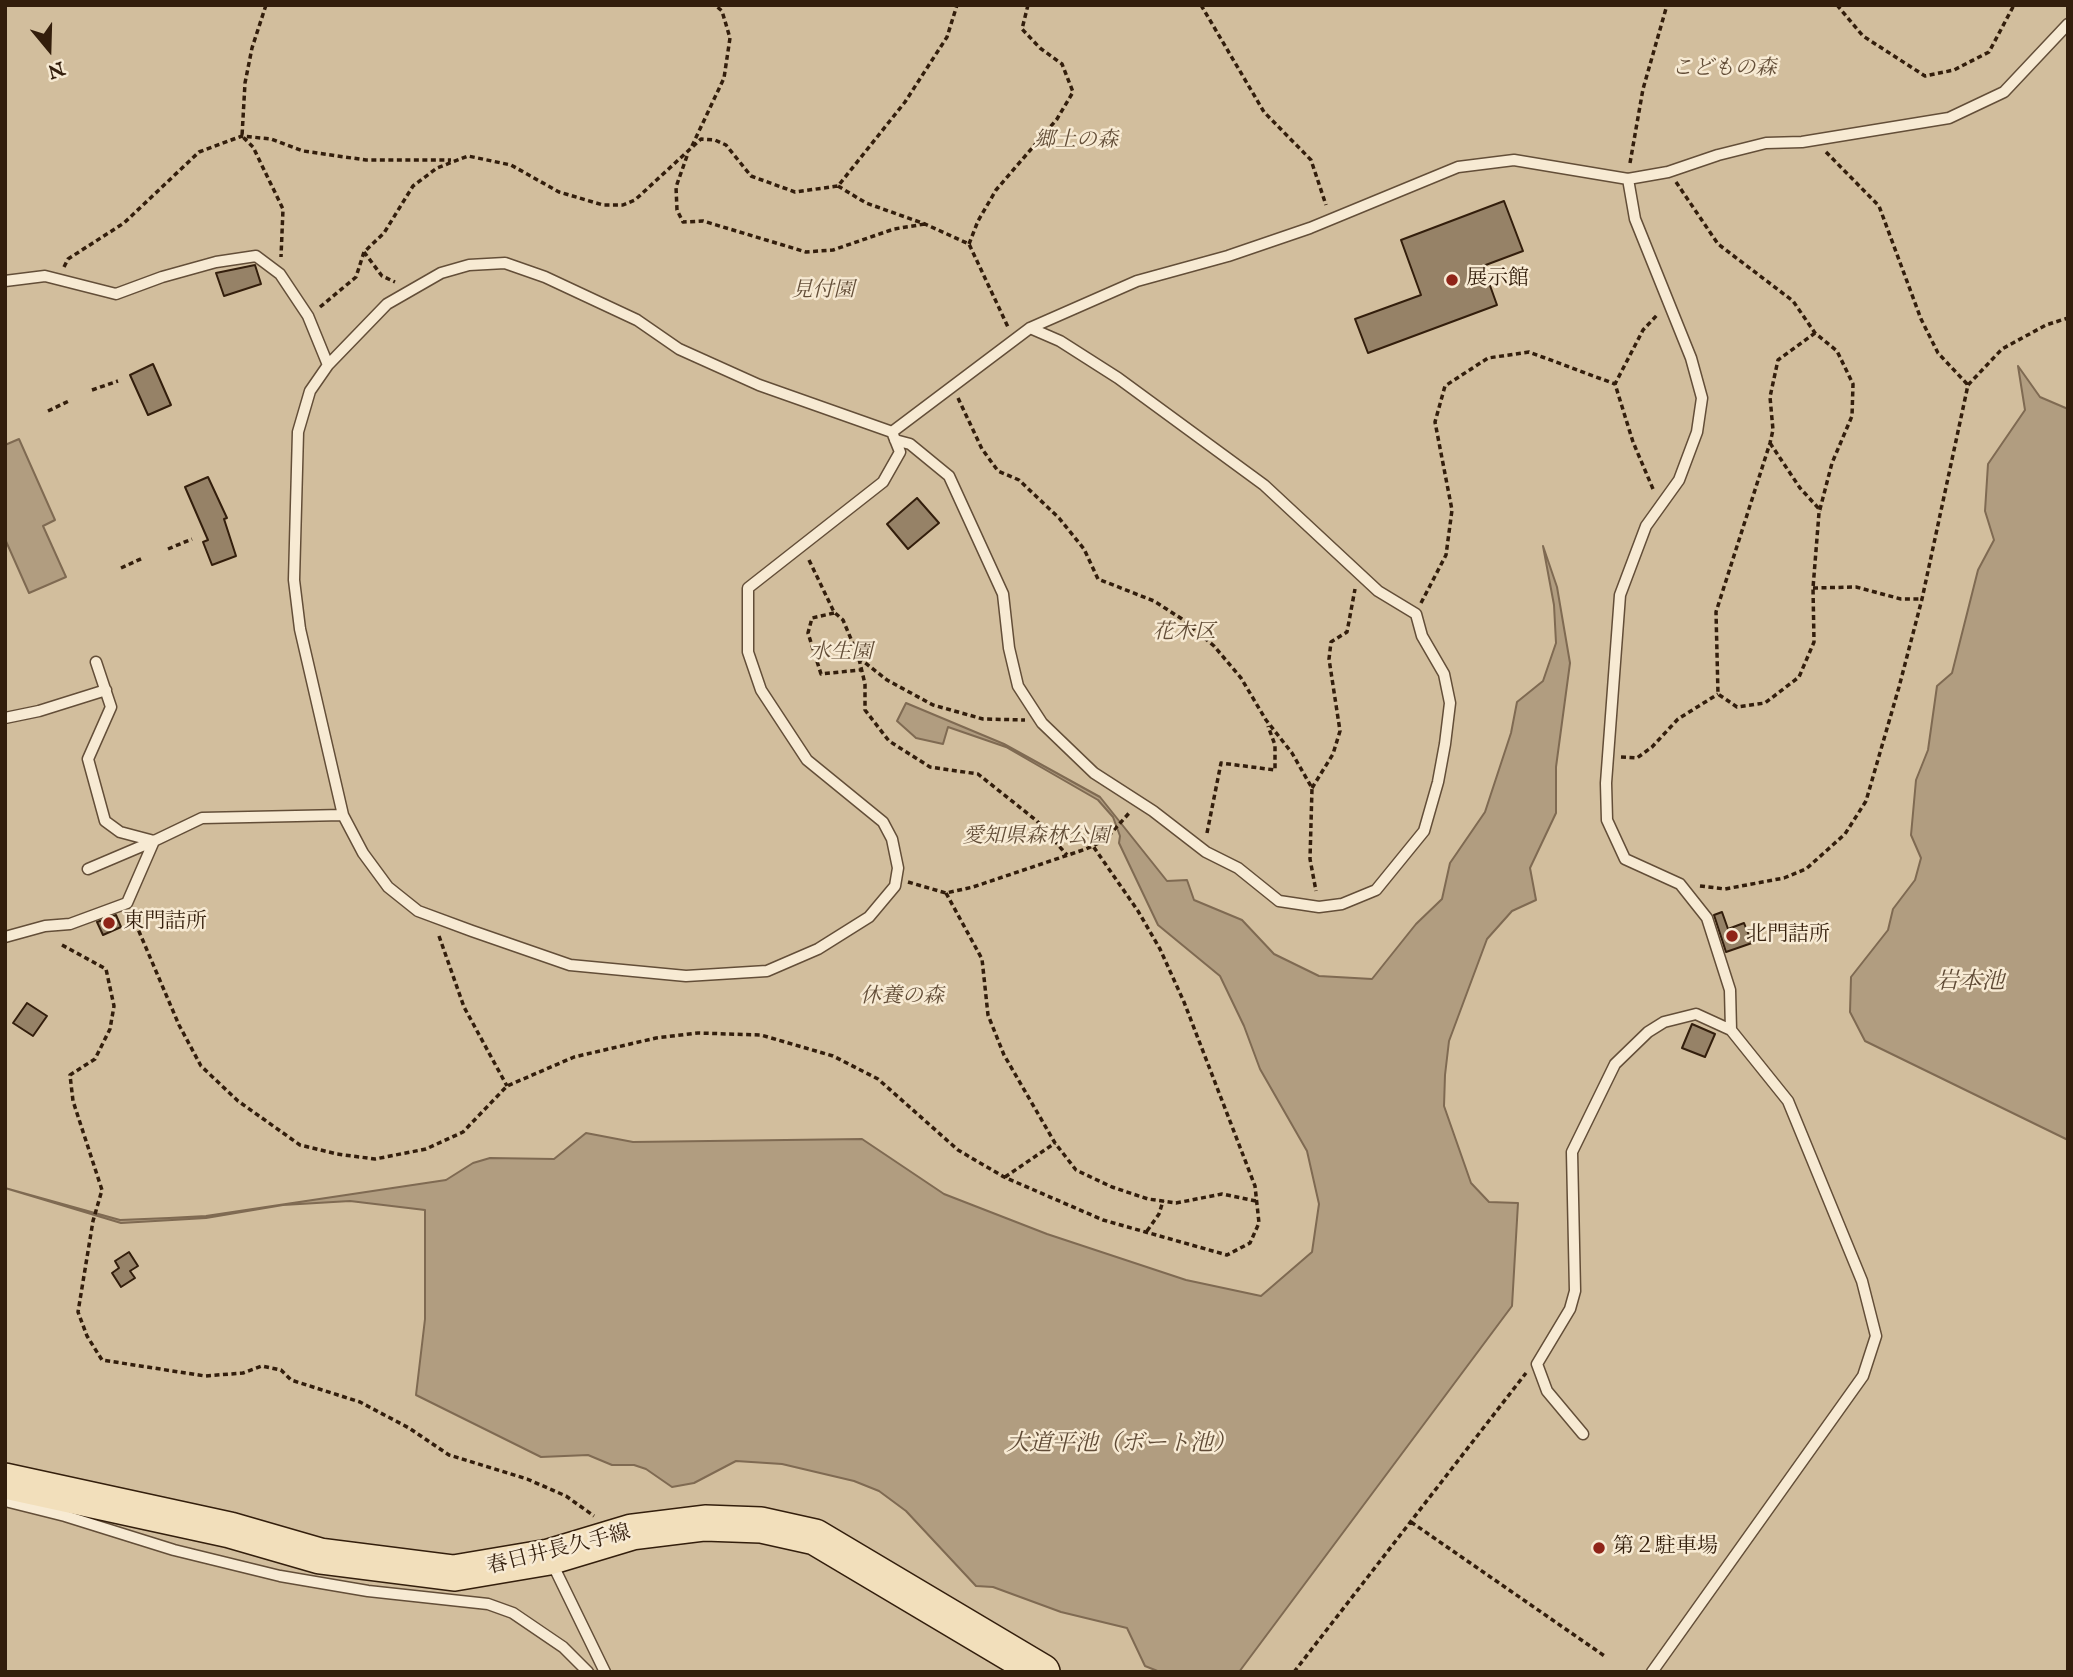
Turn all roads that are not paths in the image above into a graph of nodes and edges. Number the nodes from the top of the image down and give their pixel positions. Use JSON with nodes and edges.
{"nodes":[{"id":1,"x":2068,"y":24,"type":"edge"},
{"id":2,"x":1628,"y":179,"type":"junction"},
{"id":3,"x":5,"y":281,"type":"edge"},
{"id":4,"x":1030,"y":328,"type":"junction"},
{"id":5,"x":328,"y":365,"type":"junction"},
{"id":6,"x":894,"y":436,"type":"junction"},
{"id":7,"x":96,"y":662,"type":"dead end"},
{"id":8,"x":106,"y":690,"type":"junction"},
{"id":9,"x":5,"y":718,"type":"edge"},
{"id":10,"x":343,"y":815,"type":"junction"},
{"id":11,"x":154,"y":841,"type":"junction"},
{"id":12,"x":88,"y":869,"type":"dead end"},
{"id":13,"x":5,"y":937,"type":"edge"},
{"id":14,"x":1731,"y":1030,"type":"junction"},
{"id":15,"x":1583,"y":1434,"type":"dead end"},
{"id":16,"x":5,"y":1481,"type":"edge"},
{"id":17,"x":5,"y":1501,"type":"edge"},
{"id":18,"x":549,"y":1557,"type":"junction"},
{"id":19,"x":589,"y":1672,"type":"edge"},
{"id":20,"x":606,"y":1672,"type":"edge"},
{"id":21,"x":1042,"y":1672,"type":"edge"},
{"id":22,"x":1652,"y":1672,"type":"edge"}],
"edges":[{"from":1,"to":2,"type":"lane"},
{"from":2,"to":4,"type":"lane"},
{"from":2,"to":14,"type":"lane"},
{"from":3,"to":5,"type":"lane"},
{"from":4,"to":6,"type":"lane"},
{"from":4,"to":6,"type":"lane"},
{"from":5,"to":6,"type":"lane"},
{"from":5,"to":10,"type":"lane"},
{"from":6,"to":10,"type":"lane"},
{"from":7,"to":8,"type":"lane"},
{"from":8,"to":9,"type":"lane"},
{"from":8,"to":11,"type":"lane"},
{"from":10,"to":11,"type":"lane"},
{"from":11,"to":12,"type":"lane"},
{"from":11,"to":13,"type":"lane"},
{"from":14,"to":15,"type":"lane"},
{"from":14,"to":22,"type":"lane"},
{"from":16,"to":18,"type":"main road","name":"春日井長久手線"},
{"from":17,"to":19,"type":"lane"},
{"from":18,"to":20,"type":"lane"},
{"from":18,"to":21,"type":"main road","name":"春日井長久手線"}]}
